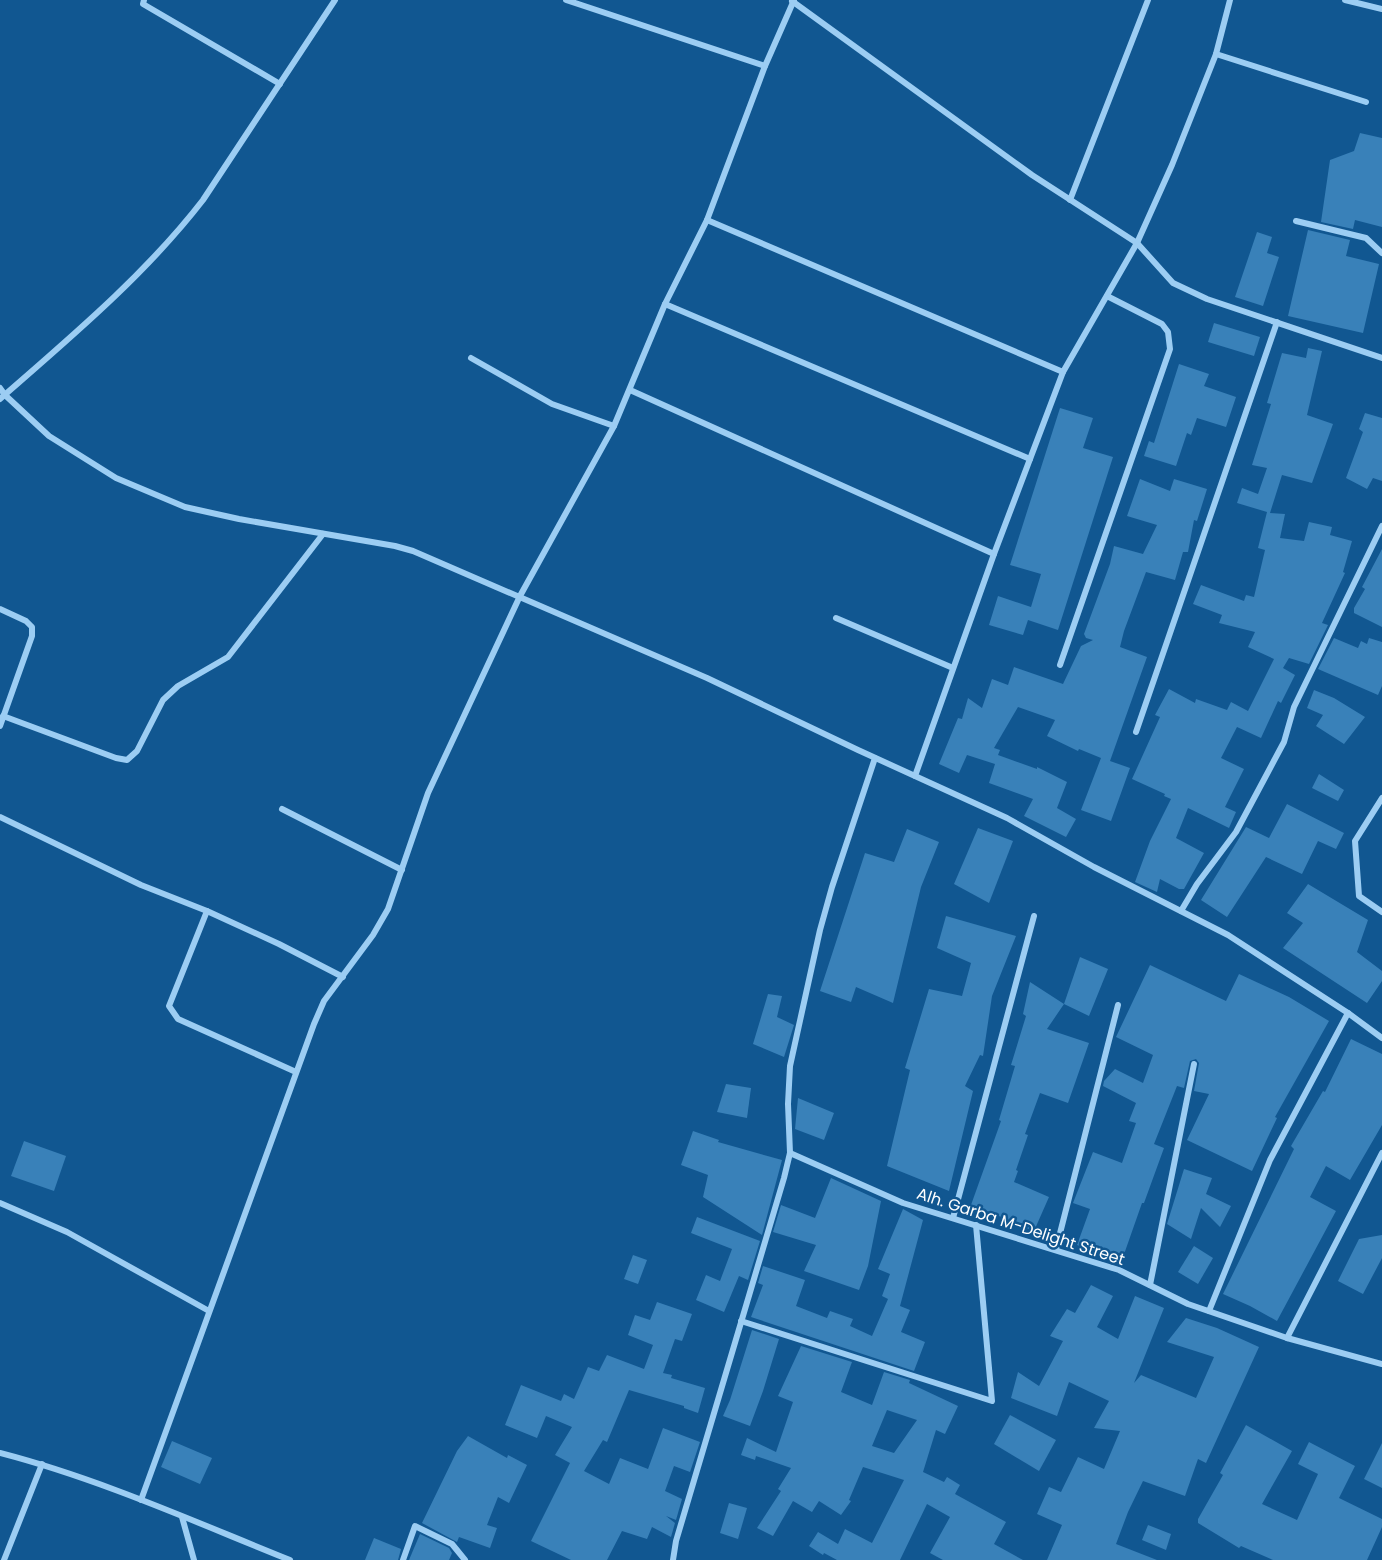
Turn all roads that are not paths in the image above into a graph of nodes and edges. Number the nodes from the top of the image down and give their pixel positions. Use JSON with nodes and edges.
{"nodes":[{"id":1,"x":144,"y":0,"type":"edge"},
{"id":2,"x":335,"y":0,"type":"edge"},
{"id":3,"x":566,"y":0,"type":"edge"},
{"id":4,"x":1148,"y":0,"type":"edge"},
{"id":5,"x":1230,"y":0,"type":"edge"},
{"id":6,"x":1345,"y":0,"type":"edge"},
{"id":7,"x":793,"y":1,"type":"edge"},
{"id":8,"x":1382,"y":9,"type":"edge"},
{"id":9,"x":1216,"y":54,"type":"junction"},
{"id":10,"x":765,"y":66,"type":"junction"},
{"id":11,"x":280,"y":84,"type":"junction"},
{"id":12,"x":1366,"y":102,"type":"dead end"},
{"id":13,"x":1070,"y":200,"type":"junction"},
{"id":14,"x":707,"y":220,"type":"junction"},
{"id":15,"x":1296,"y":221,"type":"dead end"},
{"id":16,"x":1137,"y":243,"type":"junction"},
{"id":17,"x":1382,"y":254,"type":"edge"},
{"id":18,"x":1107,"y":296,"type":"junction"},
{"id":19,"x":665,"y":304,"type":"junction"},
{"id":20,"x":1277,"y":322,"type":"junction"},
{"id":21,"x":471,"y":358,"type":"dead end"},
{"id":22,"x":1382,"y":358,"type":"edge"},
{"id":23,"x":1063,"y":372,"type":"junction"},
{"id":24,"x":0,"y":388,"type":"edge"},
{"id":25,"x":630,"y":390,"type":"junction"},
{"id":26,"x":2,"y":397,"type":"edge"},
{"id":27,"x":614,"y":426,"type":"junction"},
{"id":28,"x":1030,"y":459,"type":"junction"},
{"id":29,"x":1382,"y":525,"type":"edge"},
{"id":30,"x":323,"y":534,"type":"junction"},
{"id":31,"x":994,"y":554,"type":"junction"},
{"id":32,"x":520,"y":596,"type":"junction"},
{"id":33,"x":0,"y":609,"type":"edge"},
{"id":34,"x":836,"y":618,"type":"dead end"},
{"id":35,"x":1060,"y":664,"type":"dead end"},
{"id":36,"x":953,"y":668,"type":"junction"},
{"id":37,"x":3,"y":716,"type":"junction"},
{"id":38,"x":0,"y":726,"type":"edge"},
{"id":39,"x":1136,"y":732,"type":"dead end"},
{"id":40,"x":875,"y":758,"type":"junction"},
{"id":41,"x":915,"y":776,"type":"junction"},
{"id":42,"x":1382,"y":798,"type":"edge"},
{"id":43,"x":282,"y":809,"type":"dead end"},
{"id":44,"x":0,"y":817,"type":"edge"},
{"id":45,"x":402,"y":870,"type":"junction"},
{"id":46,"x":207,"y":911,"type":"junction"},
{"id":47,"x":1182,"y":912,"type":"junction"},
{"id":48,"x":1382,"y":912,"type":"edge"},
{"id":49,"x":1034,"y":916,"type":"dead end"},
{"id":50,"x":343,"y":977,"type":"junction"},
{"id":51,"x":1118,"y":1005,"type":"dead end"},
{"id":52,"x":1348,"y":1013,"type":"junction"},
{"id":53,"x":1382,"y":1038,"type":"edge"},
{"id":54,"x":1194,"y":1064,"type":"dead end"},
{"id":55,"x":296,"y":1072,"type":"junction"},
{"id":56,"x":790,"y":1153,"type":"junction"},
{"id":57,"x":1382,"y":1153,"type":"edge"},
{"id":58,"x":0,"y":1203,"type":"edge"},
{"id":59,"x":953,"y":1218,"type":"junction"},
{"id":60,"x":976,"y":1225,"type":"junction"},
{"id":61,"x":1056,"y":1249,"type":"junction"},
{"id":62,"x":1150,"y":1285,"type":"junction"},
{"id":63,"x":209,"y":1311,"type":"junction"},
{"id":64,"x":1209,"y":1311,"type":"junction"},
{"id":65,"x":741,"y":1320,"type":"junction"},
{"id":66,"x":1287,"y":1338,"type":"junction"},
{"id":67,"x":1382,"y":1364,"type":"edge"},
{"id":68,"x":0,"y":1453,"type":"edge"},
{"id":69,"x":42,"y":1464,"type":"junction"},
{"id":70,"x":141,"y":1500,"type":"junction"},
{"id":71,"x":182,"y":1517,"type":"junction"},
{"id":72,"x":4,"y":1560,"type":"edge"},
{"id":73,"x":194,"y":1560,"type":"edge"},
{"id":74,"x":290,"y":1560,"type":"edge"},
{"id":75,"x":403,"y":1560,"type":"edge"},
{"id":76,"x":465,"y":1560,"type":"edge"},
{"id":77,"x":673,"y":1560,"type":"edge"}],
"edges":[{"from":1,"to":11,"type":"street"},
{"from":2,"to":11,"type":"street"},
{"from":3,"to":10,"type":"street"},
{"from":4,"to":13,"type":"street"},
{"from":5,"to":9,"type":"street"},
{"from":6,"to":8,"type":"street"},
{"from":7,"to":10,"type":"street"},
{"from":7,"to":13,"type":"street"},
{"from":9,"to":12,"type":"street"},
{"from":9,"to":16,"type":"street"},
{"from":10,"to":14,"type":"street"},
{"from":11,"to":26,"type":"street"},
{"from":13,"to":16,"type":"street"},
{"from":14,"to":19,"type":"street"},
{"from":14,"to":23,"type":"street"},
{"from":15,"to":17,"type":"street"},
{"from":16,"to":18,"type":"street"},
{"from":16,"to":20,"type":"street"},
{"from":18,"to":23,"type":"street"},
{"from":18,"to":35,"type":"street"},
{"from":19,"to":25,"type":"street"},
{"from":19,"to":28,"type":"street"},
{"from":20,"to":22,"type":"street"},
{"from":20,"to":39,"type":"street"},
{"from":21,"to":27,"type":"street"},
{"from":23,"to":28,"type":"street"},
{"from":24,"to":26,"type":"street"},
{"from":25,"to":27,"type":"street"},
{"from":25,"to":31,"type":"street"},
{"from":26,"to":30,"type":"street"},
{"from":27,"to":32,"type":"street"},
{"from":28,"to":31,"type":"street"},
{"from":29,"to":47,"type":"street"},
{"from":30,"to":32,"type":"street"},
{"from":30,"to":37,"type":"street"},
{"from":31,"to":36,"type":"street"},
{"from":32,"to":40,"type":"street"},
{"from":32,"to":45,"type":"street"},
{"from":33,"to":37,"type":"street"},
{"from":34,"to":36,"type":"street"},
{"from":36,"to":41,"type":"street"},
{"from":37,"to":38,"type":"street"},
{"from":40,"to":41,"type":"street"},
{"from":40,"to":56,"type":"street"},
{"from":41,"to":47,"type":"street"},
{"from":42,"to":48,"type":"street"},
{"from":43,"to":45,"type":"street"},
{"from":44,"to":46,"type":"street"},
{"from":45,"to":50,"type":"street"},
{"from":46,"to":50,"type":"street"},
{"from":46,"to":55,"type":"street"},
{"from":47,"to":52,"type":"street"},
{"from":49,"to":59,"type":"street"},
{"from":50,"to":55,"type":"street"},
{"from":51,"to":61,"type":"street"},
{"from":52,"to":53,"type":"street"},
{"from":52,"to":64,"type":"street"},
{"from":54,"to":62,"type":"street"},
{"from":55,"to":63,"type":"street"},
{"from":56,"to":59,"type":"street","name":"Alh. Garba M-Delight Street"},
{"from":56,"to":65,"type":"street"},
{"from":57,"to":66,"type":"street"},
{"from":58,"to":63,"type":"street"},
{"from":59,"to":60,"type":"street","name":"Alh. Garba M-Delight Street"},
{"from":60,"to":61,"type":"street","name":"Alh. Garba M-Delight Street"},
{"from":60,"to":65,"type":"street"},
{"from":61,"to":62,"type":"street","name":"Alh. Garba M-Delight Street"},
{"from":62,"to":64,"type":"street","name":"Alh. Garba M-Delight Street"},
{"from":63,"to":70,"type":"street"},
{"from":64,"to":66,"type":"street","name":"Alh. Garba M-Delight Street"},
{"from":65,"to":77,"type":"street"},
{"from":66,"to":67,"type":"street","name":"Alh. Garba M-Delight Street"},
{"from":68,"to":69,"type":"street"},
{"from":69,"to":70,"type":"street"},
{"from":69,"to":72,"type":"street"},
{"from":70,"to":71,"type":"street"},
{"from":71,"to":73,"type":"street"},
{"from":71,"to":74,"type":"street"},
{"from":75,"to":76,"type":"street"}]}
